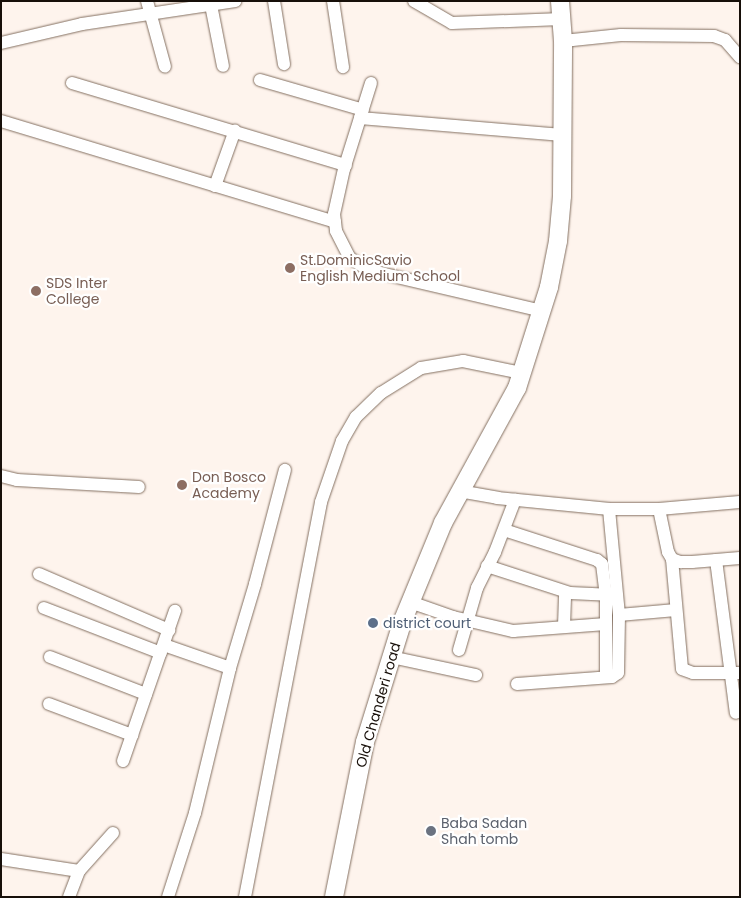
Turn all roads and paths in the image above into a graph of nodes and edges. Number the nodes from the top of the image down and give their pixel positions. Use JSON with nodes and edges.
{"nodes":[{"id":1,"x":236,"y":1,"type":"edge"},
{"id":2,"x":274,"y":1,"type":"edge"},
{"id":3,"x":333,"y":1,"type":"edge"},
{"id":4,"x":414,"y":1,"type":"edge"},
{"id":5,"x":560,"y":1,"type":"edge"},
{"id":6,"x":211,"y":4,"type":"junction"},
{"id":7,"x":149,"y":7,"type":"edge"},
{"id":8,"x":562,"y":19,"type":"junction"},
{"id":9,"x":563,"y":42,"type":"junction"},
{"id":10,"x":1,"y":43,"type":"edge"},
{"id":11,"x":740,"y":56,"type":"edge"},
{"id":12,"x":284,"y":64,"type":"dead end"},
{"id":13,"x":223,"y":66,"type":"dead end"},
{"id":14,"x":165,"y":67,"type":"dead end"},
{"id":15,"x":343,"y":67,"type":"dead end"},
{"id":16,"x":260,"y":80,"type":"dead end"},
{"id":17,"x":72,"y":83,"type":"dead end"},
{"id":18,"x":371,"y":83,"type":"dead end"},
{"id":19,"x":362,"y":114,"type":"junction"},
{"id":20,"x":1,"y":121,"type":"edge"},
{"id":21,"x":235,"y":130,"type":"junction"},
{"id":22,"x":562,"y":135,"type":"junction"},
{"id":23,"x":346,"y":164,"type":"junction"},
{"id":24,"x":215,"y":186,"type":"junction"},
{"id":25,"x":335,"y":222,"type":"junction"},
{"id":26,"x":542,"y":311,"type":"junction"},
{"id":27,"x":519,"y":381,"type":"junction"},
{"id":28,"x":285,"y":470,"type":"dead end"},
{"id":29,"x":1,"y":476,"type":"edge"},
{"id":30,"x":139,"y":487,"type":"dead end"},
{"id":31,"x":459,"y":491,"type":"junction"},
{"id":32,"x":515,"y":500,"type":"junction"},
{"id":33,"x":740,"y":502,"type":"edge"},
{"id":34,"x":610,"y":509,"type":"junction"},
{"id":35,"x":659,"y":509,"type":"junction"},
{"id":36,"x":504,"y":530,"type":"junction"},
{"id":37,"x":672,"y":558,"type":"junction"},
{"id":38,"x":740,"y":558,"type":"edge"},
{"id":39,"x":716,"y":560,"type":"junction"},
{"id":40,"x":487,"y":566,"type":"junction"},
{"id":41,"x":39,"y":574,"type":"dead end"},
{"id":42,"x":565,"y":592,"type":"junction"},
{"id":43,"x":612,"y":595,"type":"junction"},
{"id":44,"x":410,"y":602,"type":"junction"},
{"id":45,"x":44,"y":608,"type":"dead end"},
{"id":46,"x":676,"y":610,"type":"junction"},
{"id":47,"x":175,"y":611,"type":"dead end"},
{"id":48,"x":620,"y":615,"type":"junction"},
{"id":49,"x":468,"y":621,"type":"junction"},
{"id":50,"x":606,"y":624,"type":"junction"},
{"id":51,"x":564,"y":626,"type":"junction"},
{"id":52,"x":169,"y":630,"type":"junction"},
{"id":53,"x":162,"y":649,"type":"junction"},
{"id":54,"x":459,"y":650,"type":"dead end"},
{"id":55,"x":50,"y":657,"type":"dead end"},
{"id":56,"x":391,"y":657,"type":"junction"},
{"id":57,"x":230,"y":668,"type":"junction"},
{"id":58,"x":736,"y":673,"type":"edge"},
{"id":59,"x":476,"y":675,"type":"dead end"},
{"id":60,"x":606,"y":677,"type":"junction"},
{"id":61,"x":517,"y":684,"type":"dead end"},
{"id":62,"x":146,"y":694,"type":"junction"},
{"id":63,"x":50,"y":704,"type":"dead end"},
{"id":64,"x":736,"y":713,"type":"dead end"},
{"id":65,"x":132,"y":735,"type":"junction"},
{"id":66,"x":123,"y":761,"type":"dead end"},
{"id":67,"x":114,"y":833,"type":"dead end"},
{"id":68,"x":1,"y":859,"type":"edge"},
{"id":69,"x":79,"y":871,"type":"junction"},
{"id":70,"x":69,"y":897,"type":"edge"},
{"id":71,"x":168,"y":897,"type":"edge"},
{"id":72,"x":245,"y":897,"type":"edge"},
{"id":73,"x":334,"y":897,"type":"edge"}],
"edges":[{"from":1,"to":6,"type":"street"},
{"from":2,"to":12,"type":"street"},
{"from":3,"to":15,"type":"street"},
{"from":4,"to":8,"type":"street"},
{"from":5,"to":8,"type":"street","name":"Old Chanderi road"},
{"from":6,"to":7,"type":"street"},
{"from":6,"to":13,"type":"street"},
{"from":7,"to":10,"type":"street"},
{"from":7,"to":14,"type":"street"},
{"from":8,"to":9,"type":"street","name":"Old Chanderi road"},
{"from":9,"to":11,"type":"street"},
{"from":9,"to":22,"type":"street","name":"Old Chanderi road"},
{"from":16,"to":19,"type":"street"},
{"from":17,"to":21,"type":"street"},
{"from":18,"to":19,"type":"street"},
{"from":19,"to":22,"type":"street"},
{"from":19,"to":23,"type":"street"},
{"from":20,"to":24,"type":"street"},
{"from":21,"to":23,"type":"street"},
{"from":21,"to":24,"type":"street"},
{"from":22,"to":26,"type":"street","name":"Old Chanderi road"},
{"from":23,"to":25,"type":"street"},
{"from":24,"to":25,"type":"street"},
{"from":25,"to":26,"type":"street"},
{"from":26,"to":27,"type":"street","name":"Old Chanderi road"},
{"from":27,"to":31,"type":"street","name":"Old Chanderi road"},
{"from":27,"to":72,"type":"street"},
{"from":28,"to":57,"type":"street"},
{"from":29,"to":30,"type":"street"},
{"from":31,"to":32,"type":"street"},
{"from":31,"to":44,"type":"street","name":"Old Chanderi road"},
{"from":32,"to":34,"type":"street"},
{"from":32,"to":36,"type":"street"},
{"from":33,"to":35,"type":"street"},
{"from":34,"to":35,"type":"street"},
{"from":34,"to":43,"type":"street"},
{"from":35,"to":37,"type":"street"},
{"from":36,"to":40,"type":"street"},
{"from":36,"to":43,"type":"street"},
{"from":37,"to":39,"type":"street"},
{"from":37,"to":46,"type":"street"},
{"from":38,"to":39,"type":"street"},
{"from":39,"to":58,"type":"street"},
{"from":40,"to":42,"type":"street"},
{"from":40,"to":49,"type":"street"},
{"from":41,"to":52,"type":"street"},
{"from":42,"to":43,"type":"street"},
{"from":42,"to":51,"type":"street"},
{"from":43,"to":48,"type":"street"},
{"from":43,"to":50,"type":"street"},
{"from":44,"to":49,"type":"street"},
{"from":44,"to":56,"type":"street","name":"Old Chanderi road"},
{"from":45,"to":53,"type":"street"},
{"from":46,"to":48,"type":"street"},
{"from":46,"to":58,"type":"street"},
{"from":47,"to":52,"type":"street"},
{"from":48,"to":60,"type":"street"},
{"from":49,"to":51,"type":"street"},
{"from":49,"to":54,"type":"street"},
{"from":50,"to":51,"type":"street"},
{"from":50,"to":60,"type":"street"},
{"from":52,"to":53,"type":"street"},
{"from":53,"to":57,"type":"street"},
{"from":53,"to":62,"type":"street"},
{"from":55,"to":62,"type":"street"},
{"from":56,"to":59,"type":"street"},
{"from":56,"to":73,"type":"street","name":"Old Chanderi road"},
{"from":57,"to":71,"type":"street"},
{"from":58,"to":64,"type":"street"},
{"from":60,"to":61,"type":"street"},
{"from":62,"to":65,"type":"street"},
{"from":63,"to":65,"type":"street"},
{"from":65,"to":66,"type":"street"},
{"from":67,"to":69,"type":"street"},
{"from":68,"to":69,"type":"street"},
{"from":69,"to":70,"type":"street"}]}
